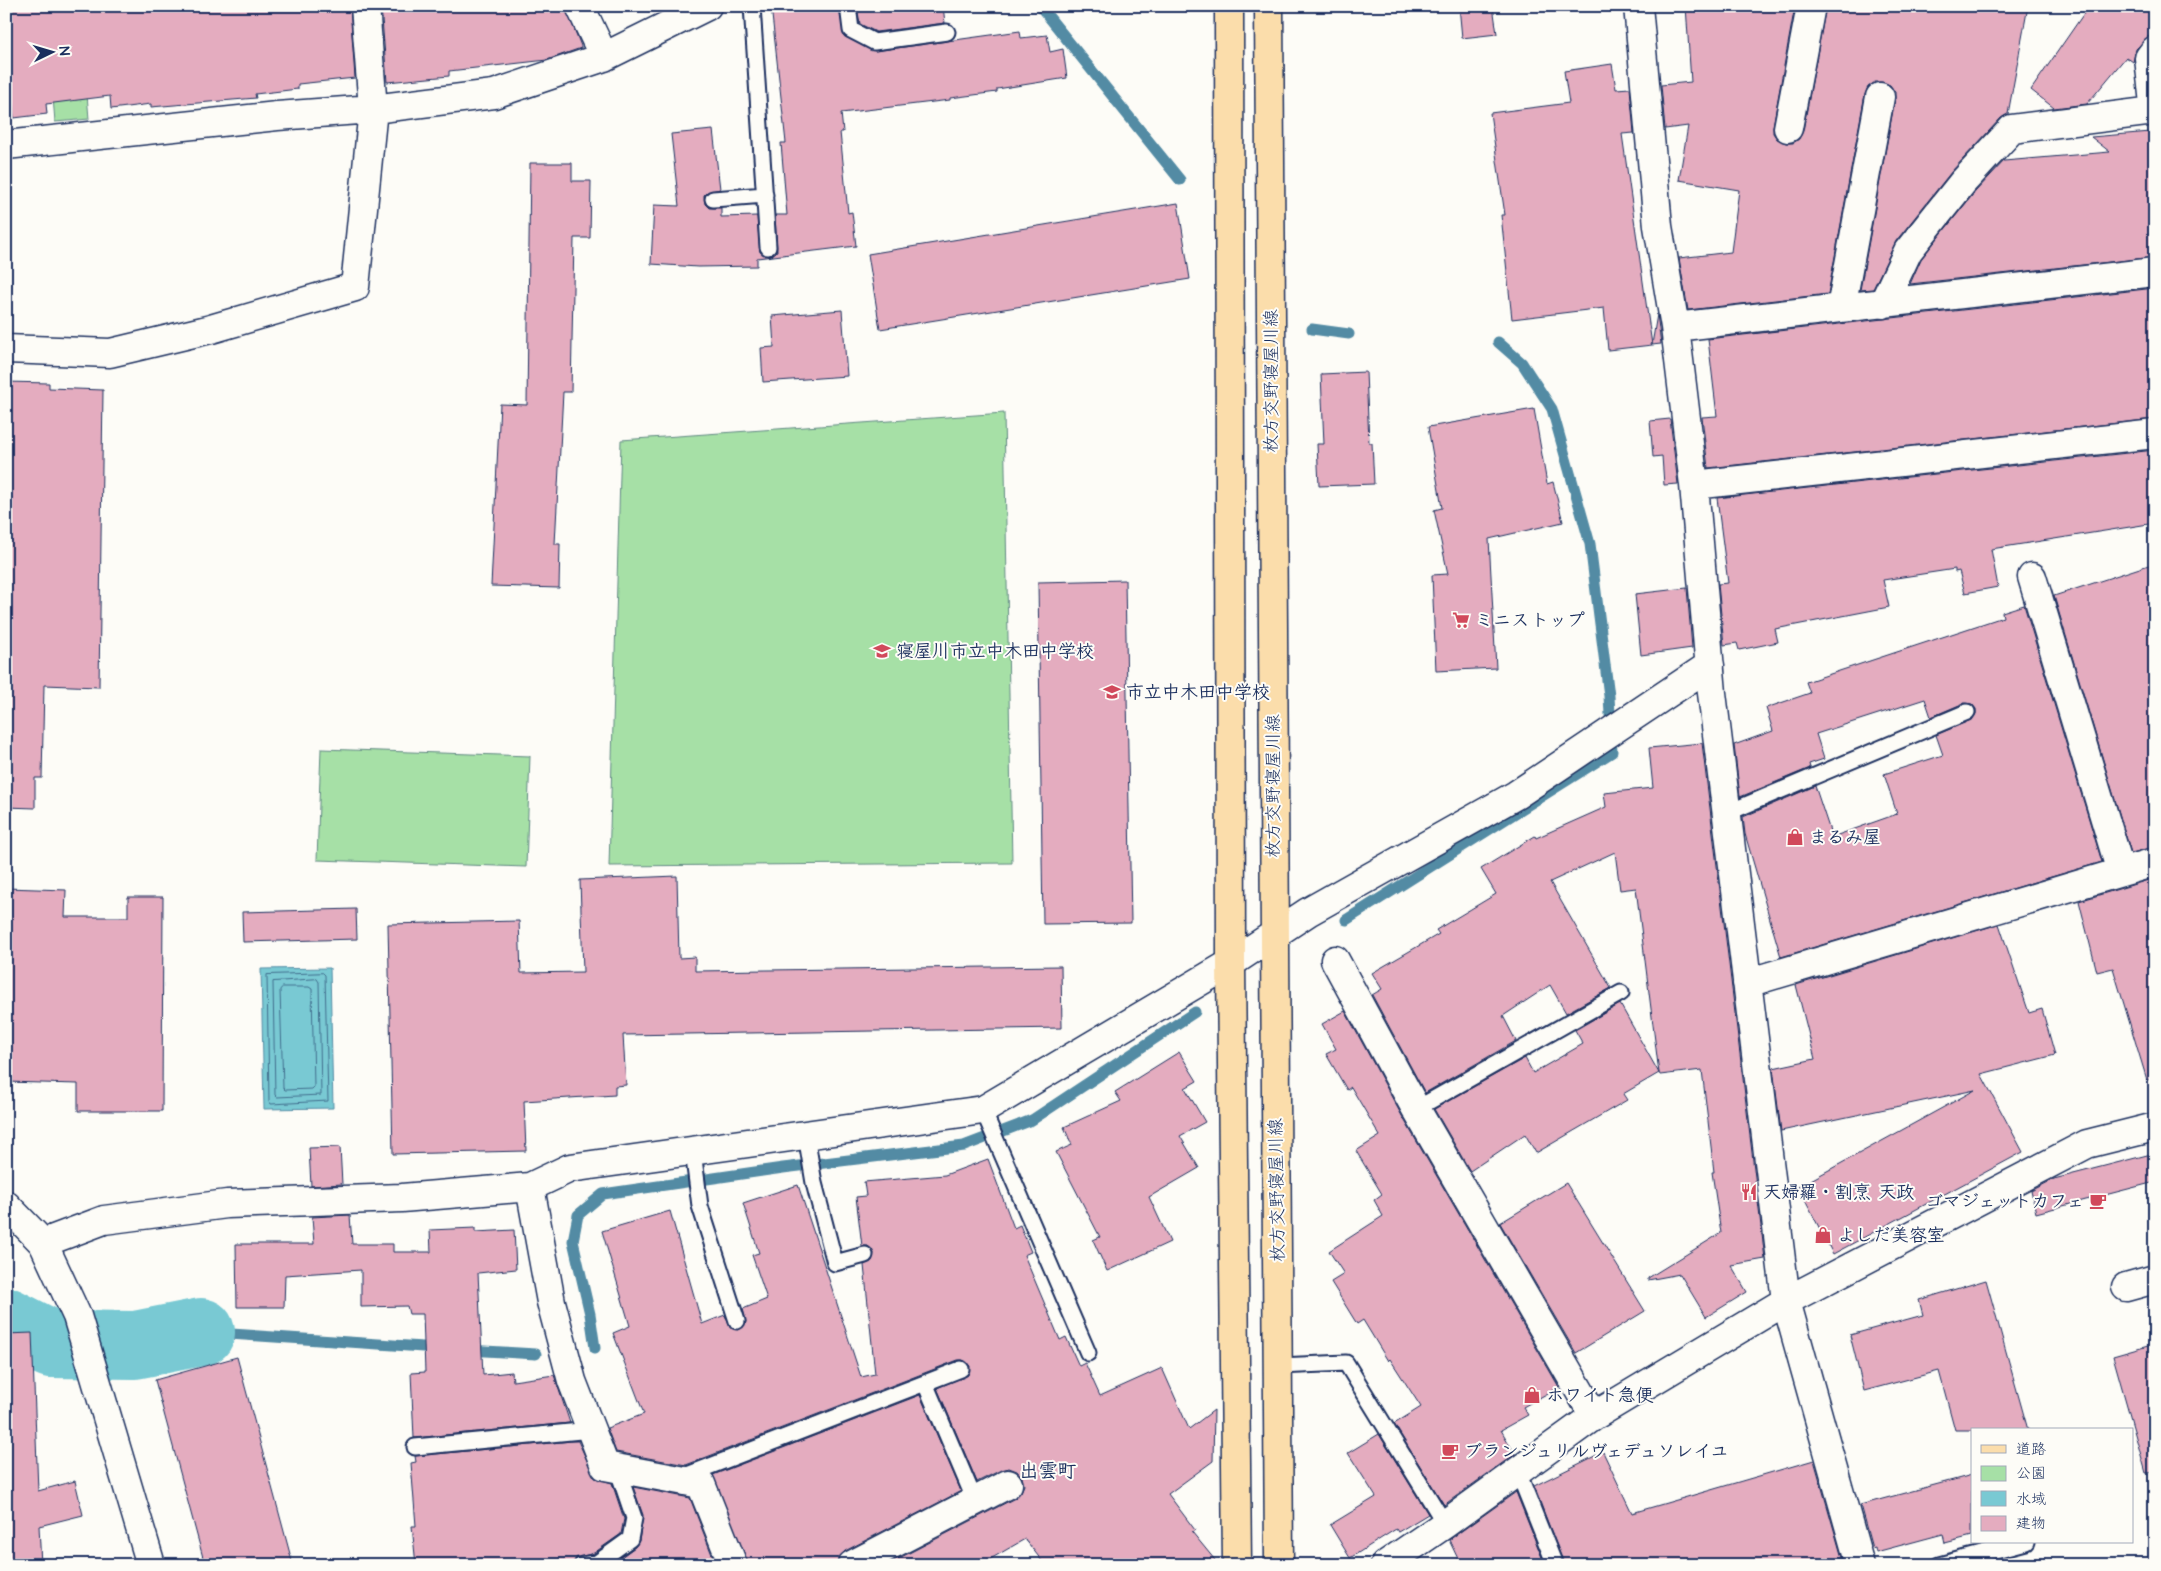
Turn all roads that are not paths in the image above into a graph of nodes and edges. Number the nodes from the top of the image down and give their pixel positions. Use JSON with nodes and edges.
{"nodes":[{"id":1,"x":365,"y":6,"type":"edge"},
{"id":2,"x":580,"y":6,"type":"edge"},
{"id":3,"x":707,"y":6,"type":"edge"},
{"id":4,"x":752,"y":6,"type":"edge"},
{"id":5,"x":848,"y":6,"type":"edge"},
{"id":6,"x":1229,"y":6,"type":"edge"},
{"id":7,"x":1269,"y":6,"type":"edge"},
{"id":8,"x":1638,"y":6,"type":"edge"},
{"id":9,"x":1811,"y":6,"type":"edge"},
{"id":10,"x":947,"y":32,"type":"dead end"},
{"id":11,"x":2155,"y":50,"type":"edge"},
{"id":12,"x":604,"y":57,"type":"junction"},
{"id":13,"x":1880,"y":98,"type":"dead end"},
{"id":14,"x":373,"y":109,"type":"junction"},
{"id":15,"x":2155,"y":112,"type":"edge"},
{"id":16,"x":1788,"y":128,"type":"dead end"},
{"id":17,"x":6,"y":145,"type":"edge"},
{"id":18,"x":765,"y":195,"type":"junction"},
{"id":19,"x":713,"y":198,"type":"dead end"},
{"id":20,"x":768,"y":247,"type":"dead end"},
{"id":21,"x":2155,"y":272,"type":"edge"},
{"id":22,"x":1884,"y":304,"type":"junction"},
{"id":23,"x":1841,"y":308,"type":"junction"},
{"id":24,"x":1675,"y":327,"type":"junction"},
{"id":25,"x":6,"y":349,"type":"edge"},
{"id":26,"x":2155,"y":434,"type":"edge"},
{"id":27,"x":1694,"y":485,"type":"junction"},
{"id":28,"x":2032,"y":577,"type":"dead end"},
{"id":29,"x":1710,"y":665,"type":"junction"},
{"id":30,"x":1968,"y":712,"type":"dead end"},
{"id":31,"x":1727,"y":813,"type":"junction"},
{"id":32,"x":2155,"y":862,"type":"edge"},
{"id":33,"x":2121,"y":872,"type":"junction"},
{"id":34,"x":1274,"y":935,"type":"junction"},
{"id":35,"x":1335,"y":960,"type":"dead end"},
{"id":36,"x":1231,"y":963,"type":"junction"},
{"id":37,"x":1747,"y":984,"type":"junction"},
{"id":38,"x":1621,"y":993,"type":"dead end"},
{"id":39,"x":1416,"y":1109,"type":"junction"},
{"id":40,"x":987,"y":1119,"type":"junction"},
{"id":41,"x":2155,"y":1126,"type":"edge"},
{"id":42,"x":808,"y":1148,"type":"junction"},
{"id":43,"x":694,"y":1160,"type":"junction"},
{"id":44,"x":530,"y":1187,"type":"junction"},
{"id":45,"x":6,"y":1205,"type":"edge"},
{"id":46,"x":43,"y":1243,"type":"junction"},
{"id":47,"x":865,"y":1255,"type":"dead end"},
{"id":48,"x":2155,"y":1279,"type":"edge"},
{"id":49,"x":2126,"y":1287,"type":"dead end"},
{"id":50,"x":1786,"y":1302,"type":"junction"},
{"id":51,"x":737,"y":1321,"type":"dead end"},
{"id":52,"x":1088,"y":1353,"type":"dead end"},
{"id":53,"x":1279,"y":1366,"type":"junction"},
{"id":54,"x":960,"y":1369,"type":"dead end"},
{"id":55,"x":925,"y":1382,"type":"junction"},
{"id":56,"x":1594,"y":1416,"type":"junction"},
{"id":57,"x":591,"y":1430,"type":"junction"},
{"id":58,"x":415,"y":1447,"type":"dead end"},
{"id":59,"x":617,"y":1468,"type":"junction"},
{"id":60,"x":1518,"y":1472,"type":"junction"},
{"id":61,"x":676,"y":1479,"type":"junction"},
{"id":62,"x":1008,"y":1484,"type":"dead end"},
{"id":63,"x":975,"y":1501,"type":"junction"},
{"id":64,"x":1445,"y":1524,"type":"junction"},
{"id":65,"x":2018,"y":1544,"type":"edge"},
{"id":66,"x":151,"y":1565,"type":"edge"},
{"id":67,"x":582,"y":1565,"type":"edge"},
{"id":68,"x":733,"y":1565,"type":"edge"},
{"id":69,"x":852,"y":1565,"type":"edge"},
{"id":70,"x":1237,"y":1565,"type":"edge"},
{"id":71,"x":1279,"y":1565,"type":"edge"},
{"id":72,"x":1385,"y":1565,"type":"edge"},
{"id":73,"x":1555,"y":1565,"type":"edge"},
{"id":74,"x":1860,"y":1565,"type":"edge"},
{"id":75,"x":1939,"y":1565,"type":"edge"}],
"edges":[{"from":1,"to":14,"type":"street"},
{"from":2,"to":12,"type":"street"},
{"from":3,"to":12,"type":"street"},
{"from":4,"to":18,"type":"lane"},
{"from":5,"to":10,"type":"lane"},
{"from":6,"to":36,"type":"main road"},
{"from":7,"to":34,"type":"main road","name":"枚方交野寝屋川線"},
{"from":8,"to":24,"type":"street"},
{"from":9,"to":16,"type":"street"},
{"from":11,"to":15,"type":"street"},
{"from":12,"to":14,"type":"street"},
{"from":13,"to":23,"type":"street"},
{"from":14,"to":17,"type":"street"},
{"from":14,"to":25,"type":"street"},
{"from":15,"to":22,"type":"street"},
{"from":18,"to":19,"type":"lane"},
{"from":18,"to":20,"type":"lane"},
{"from":21,"to":22,"type":"street"},
{"from":22,"to":23,"type":"street"},
{"from":23,"to":24,"type":"street"},
{"from":24,"to":27,"type":"street"},
{"from":26,"to":27,"type":"street"},
{"from":27,"to":29,"type":"street"},
{"from":28,"to":33,"type":"street"},
{"from":29,"to":31,"type":"street"},
{"from":29,"to":34,"type":"street"},
{"from":30,"to":31,"type":"lane"},
{"from":31,"to":37,"type":"street"},
{"from":32,"to":33,"type":"street"},
{"from":33,"to":37,"type":"street"},
{"from":34,"to":36,"type":"street"},
{"from":34,"to":53,"type":"main road","name":"枚方交野寝屋川線"},
{"from":35,"to":39,"type":"street"},
{"from":36,"to":40,"type":"street"},
{"from":36,"to":70,"type":"main road"},
{"from":37,"to":50,"type":"street"},
{"from":38,"to":39,"type":"lane"},
{"from":39,"to":56,"type":"street"},
{"from":40,"to":42,"type":"street"},
{"from":40,"to":52,"type":"lane"},
{"from":41,"to":50,"type":"street"},
{"from":42,"to":43,"type":"street"},
{"from":42,"to":47,"type":"lane"},
{"from":43,"to":44,"type":"street"},
{"from":43,"to":51,"type":"lane"},
{"from":44,"to":46,"type":"street"},
{"from":44,"to":57,"type":"street"},
{"from":45,"to":46,"type":"street"},
{"from":46,"to":66,"type":"street"},
{"from":48,"to":49,"type":"street"},
{"from":50,"to":56,"type":"street"},
{"from":50,"to":74,"type":"street"},
{"from":53,"to":64,"type":"lane"},
{"from":53,"to":71,"type":"main road","name":"枚方交野寝屋川線"},
{"from":54,"to":55,"type":"lane"},
{"from":55,"to":61,"type":"lane"},
{"from":55,"to":63,"type":"lane"},
{"from":56,"to":60,"type":"street"},
{"from":57,"to":58,"type":"lane"},
{"from":57,"to":59,"type":"street"},
{"from":59,"to":61,"type":"street"},
{"from":59,"to":67,"type":"lane"},
{"from":60,"to":64,"type":"street"},
{"from":60,"to":73,"type":"lane"},
{"from":61,"to":68,"type":"street"},
{"from":62,"to":63,"type":"street"},
{"from":63,"to":69,"type":"street"},
{"from":64,"to":72,"type":"street"},
{"from":65,"to":75,"type":"lane"}]}
